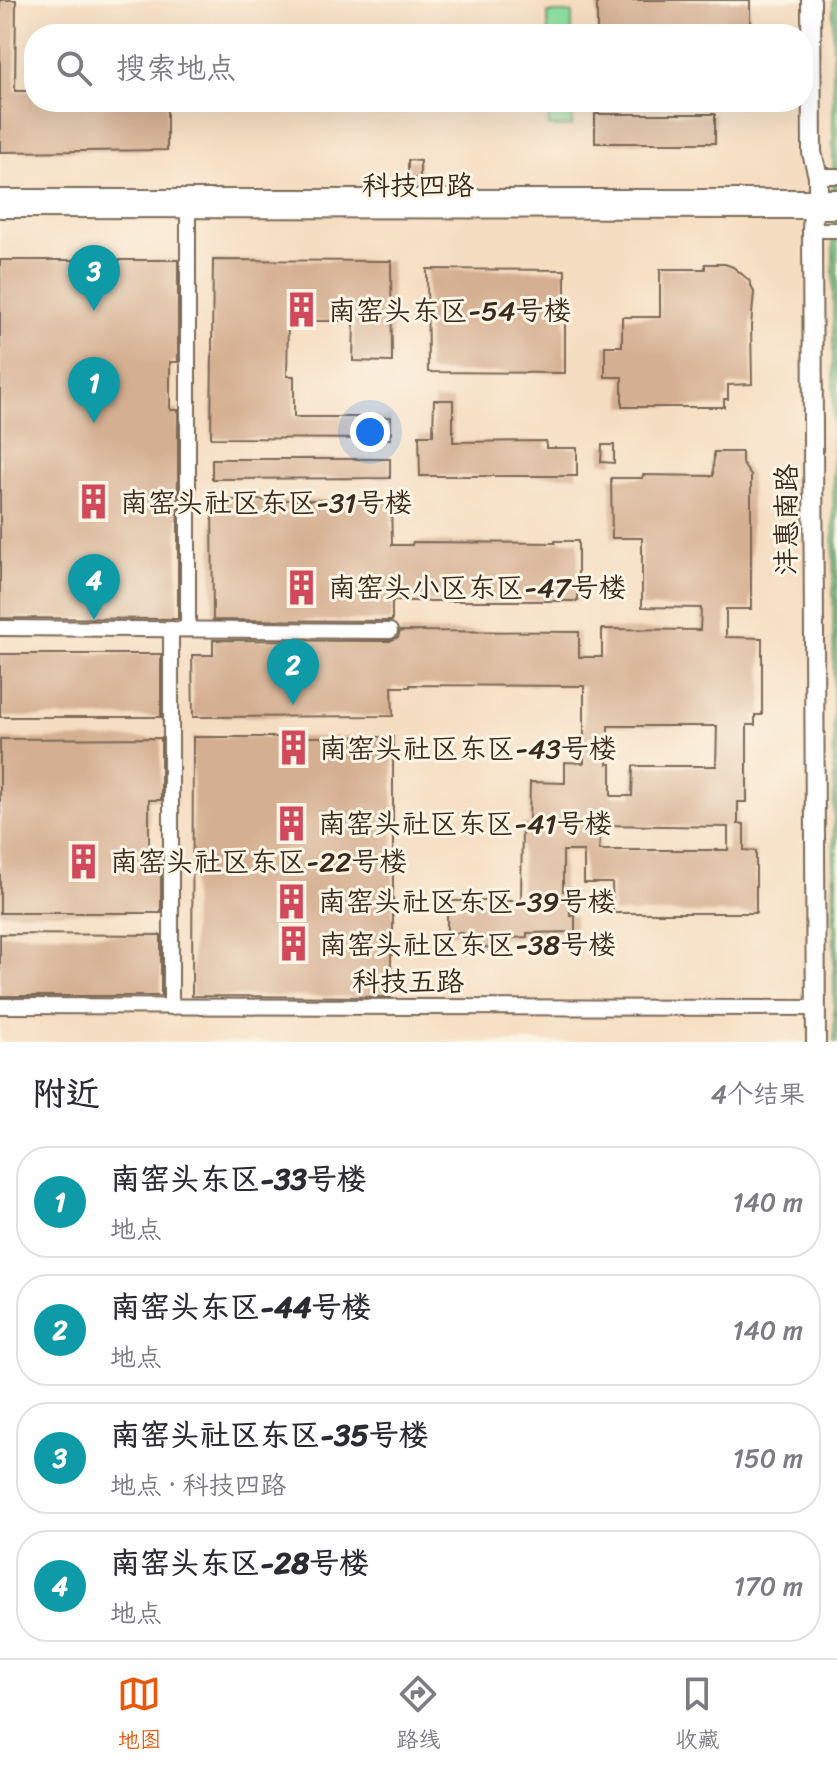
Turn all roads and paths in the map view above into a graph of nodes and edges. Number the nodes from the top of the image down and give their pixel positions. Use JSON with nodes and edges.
{"nodes":[{"id":1,"x":811,"y":0,"type":"edge"},
{"id":2,"x":811,"y":24,"type":"edge"},
{"id":3,"x":812,"y":112,"type":"edge"},
{"id":4,"x":818,"y":176,"type":"junction"},
{"id":5,"x":837,"y":176,"type":"edge"},
{"id":6,"x":0,"y":197,"type":"edge"},
{"id":7,"x":837,"y":197,"type":"edge"},
{"id":8,"x":0,"y":210,"type":"edge"},
{"id":9,"x":188,"y":211,"type":"junction"},
{"id":10,"x":837,"y":211,"type":"edge"},
{"id":11,"x":814,"y":213,"type":"junction"},
{"id":12,"x":837,"y":230,"type":"edge"},
{"id":13,"x":0,"y":628,"type":"edge"},
{"id":14,"x":171,"y":629,"type":"junction"},
{"id":15,"x":188,"y":629,"type":"junction"},
{"id":16,"x":390,"y":631,"type":"dead end"},
{"id":17,"x":0,"y":1006,"type":"edge"},
{"id":18,"x":171,"y":1007,"type":"junction"},
{"id":19,"x":816,"y":1008,"type":"junction"},
{"id":20,"x":816,"y":1042,"type":"edge"}],
"edges":[{"from":1,"to":2,"type":"main road","name":"沣惠南路"},
{"from":3,"to":4,"type":"main road","name":"沣惠南路"},
{"from":4,"to":5,"type":"street"},
{"from":4,"to":11,"type":"main road","name":"沣惠南路"},
{"from":6,"to":11,"type":"street","name":"科技四路"},
{"from":7,"to":11,"type":"street","name":"科技四路"},
{"from":8,"to":9,"type":"street","name":"科技四路"},
{"from":9,"to":11,"type":"street","name":"科技四路"},
{"from":9,"to":15,"type":"street"},
{"from":10,"to":11,"type":"street","name":"科技四路"},
{"from":11,"to":12,"type":"street"},
{"from":11,"to":19,"type":"main road","name":"沣惠南路"},
{"from":13,"to":14,"type":"street"},
{"from":14,"to":15,"type":"street"},
{"from":14,"to":18,"type":"street"},
{"from":15,"to":16,"type":"street"},
{"from":17,"to":18,"type":"street","name":"科技五路"},
{"from":18,"to":19,"type":"street","name":"科技五路"},
{"from":19,"to":20,"type":"main road","name":"沣惠南路"}]}
